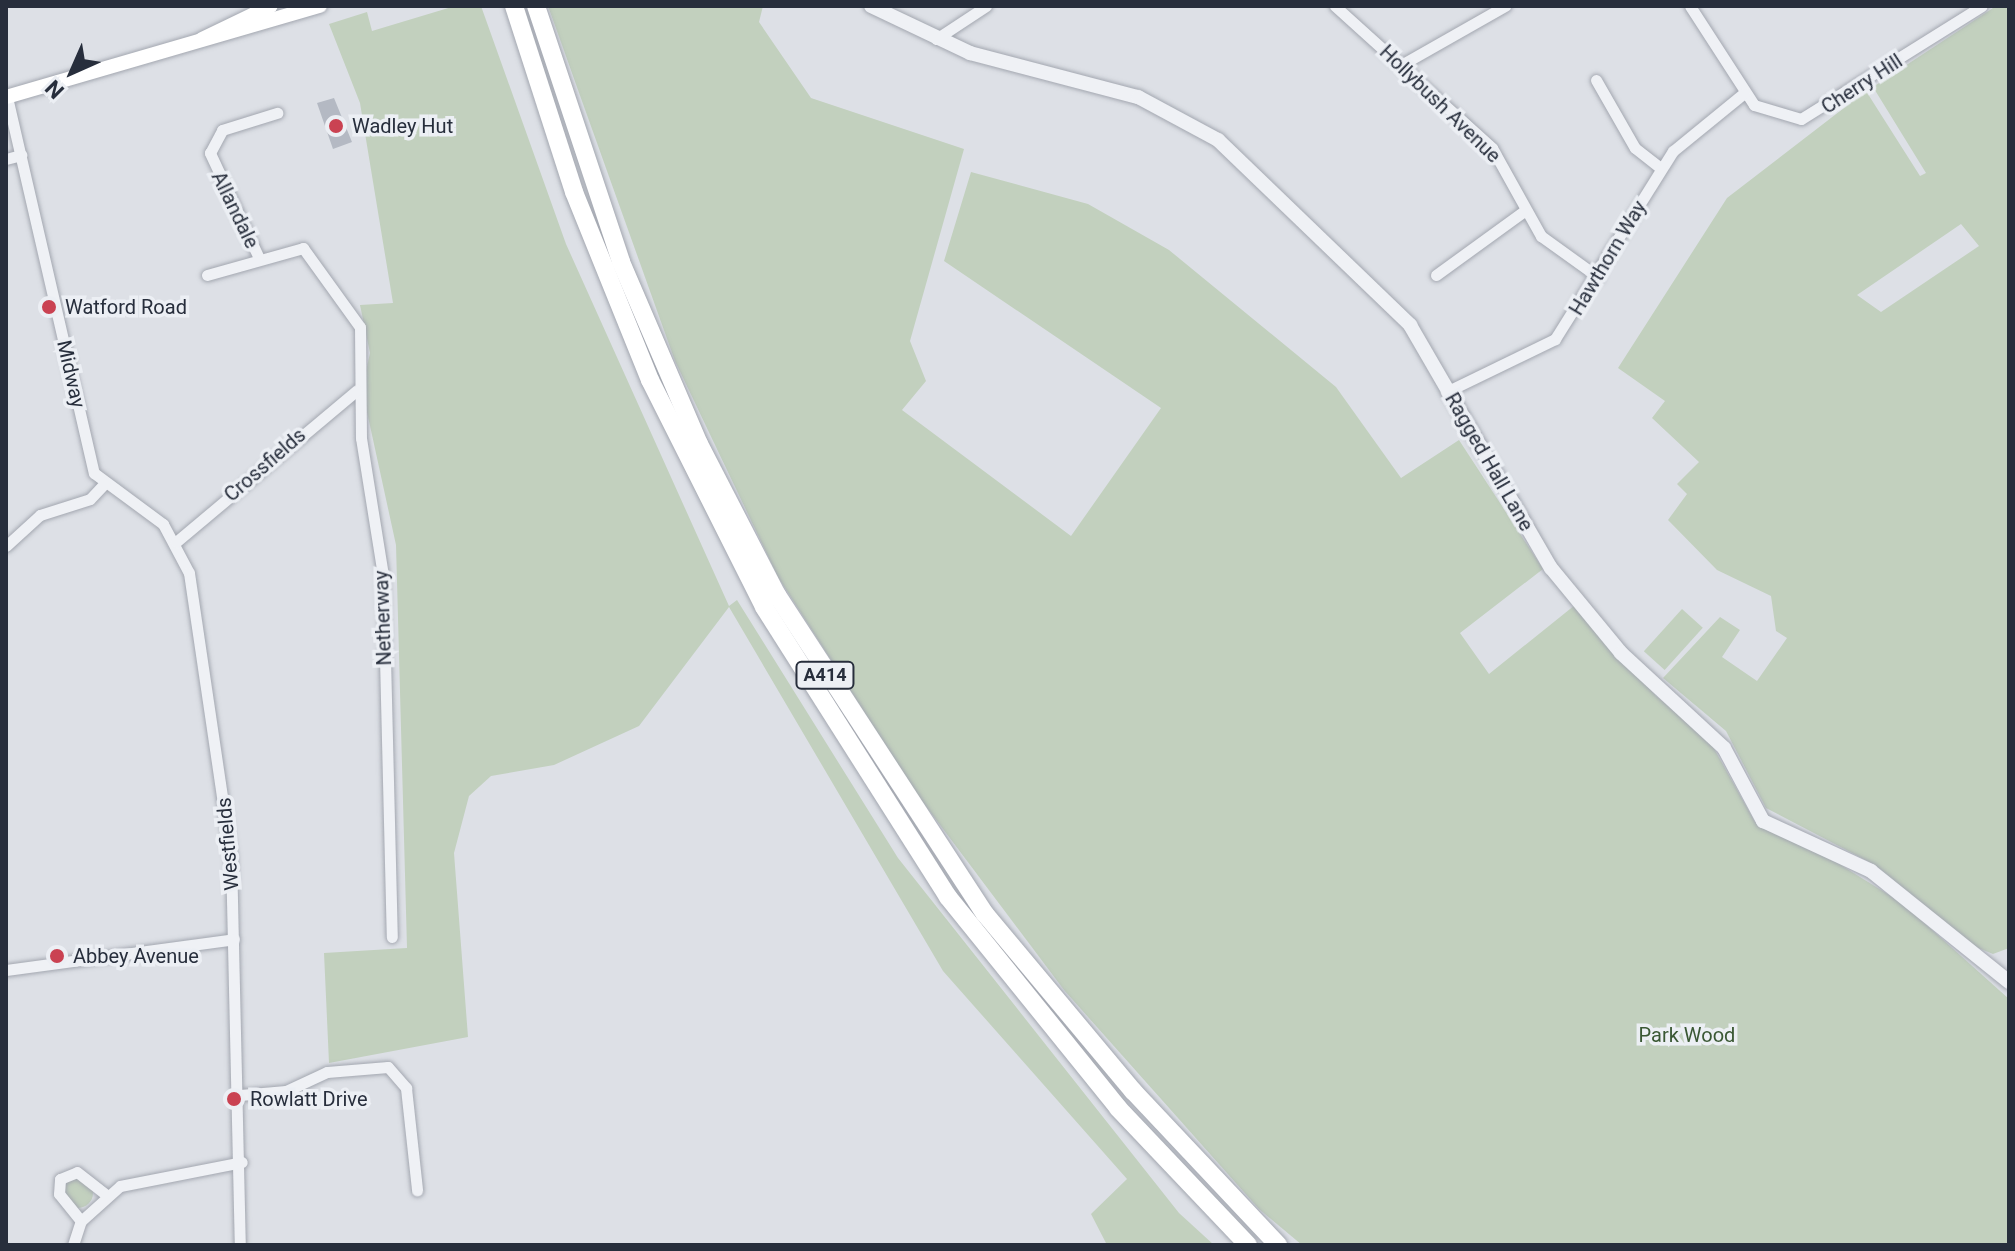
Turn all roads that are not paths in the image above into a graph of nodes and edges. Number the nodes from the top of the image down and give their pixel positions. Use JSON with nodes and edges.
{"nodes":[{"id":1,"x":271,"y":6,"type":"edge"},
{"id":2,"x":320,"y":6,"type":"edge"},
{"id":3,"x":514,"y":6,"type":"edge"},
{"id":4,"x":536,"y":6,"type":"edge"},
{"id":5,"x":871,"y":6,"type":"edge"},
{"id":6,"x":986,"y":6,"type":"edge"},
{"id":7,"x":1335,"y":6,"type":"edge"},
{"id":8,"x":1505,"y":6,"type":"edge"},
{"id":9,"x":1690,"y":6,"type":"edge"},
{"id":10,"x":1982,"y":6,"type":"edge"},
{"id":11,"x":294,"y":10,"type":"edge"},
{"id":12,"x":936,"y":39,"type":"junction"},
{"id":13,"x":201,"y":40,"type":"junction"},
{"id":14,"x":1401,"y":65,"type":"junction"},
{"id":15,"x":1596,"y":80,"type":"dead end"},
{"id":16,"x":1744,"y":93,"type":"junction"},
{"id":17,"x":6,"y":97,"type":"edge"},
{"id":18,"x":277,"y":113,"type":"dead end"},
{"id":19,"x":21,"y":155,"type":"junction"},
{"id":20,"x":6,"y":159,"type":"edge"},
{"id":21,"x":1661,"y":168,"type":"junction"},
{"id":22,"x":1524,"y":211,"type":"junction"},
{"id":23,"x":258,"y":256,"type":"junction"},
{"id":24,"x":207,"y":275,"type":"dead end"},
{"id":25,"x":1436,"y":275,"type":"dead end"},
{"id":26,"x":1598,"y":277,"type":"junction"},
{"id":27,"x":346,"y":306,"type":"joint"},
{"id":28,"x":357,"y":390,"type":"junction"},
{"id":29,"x":1446,"y":392,"type":"junction"},
{"id":30,"x":105,"y":483,"type":"junction"},
{"id":31,"x":176,"y":542,"type":"junction"},
{"id":32,"x":6,"y":546,"type":"edge"},
{"id":33,"x":392,"y":937,"type":"dead end"},
{"id":34,"x":234,"y":939,"type":"junction"},
{"id":35,"x":6,"y":970,"type":"edge"},
{"id":36,"x":2006,"y":973,"type":"edge"},
{"id":37,"x":240,"y":1095,"type":"junction"},
{"id":38,"x":242,"y":1162,"type":"junction"},
{"id":39,"x":417,"y":1190,"type":"dead end"},
{"id":40,"x":106,"y":1195,"type":"junction"},
{"id":41,"x":81,"y":1221,"type":"junction"},
{"id":42,"x":73,"y":1245,"type":"edge"},
{"id":43,"x":240,"y":1245,"type":"edge"},
{"id":44,"x":1248,"y":1245,"type":"edge"},
{"id":45,"x":1278,"y":1245,"type":"edge"}],
"edges":[{"from":1,"to":13,"type":"main road"},
{"from":2,"to":11,"type":"main road"},
{"from":3,"to":44,"type":"highway","number":"A414"},
{"from":4,"to":45,"type":"highway","number":"A414"},
{"from":5,"to":12,"type":"street","name":"Ragged Hall Lane"},
{"from":6,"to":12,"type":"street"},
{"from":7,"to":14,"type":"street","name":"Hollybush Avenue"},
{"from":8,"to":14,"type":"street"},
{"from":9,"to":16,"type":"street","name":"Cherry Hill"},
{"from":10,"to":16,"type":"street","name":"Cherry Hill"},
{"from":11,"to":13,"type":"main road"},
{"from":12,"to":29,"type":"street","name":"Ragged Hall Lane"},
{"from":13,"to":17,"type":"main road"},
{"from":14,"to":22,"type":"street","name":"Hollybush Avenue"},
{"from":15,"to":21,"type":"street"},
{"from":16,"to":21,"type":"street","name":"Hawthorn Way"},
{"from":17,"to":19,"type":"street","name":"Midway"},
{"from":18,"to":23,"type":"street","name":"Allandale"},
{"from":19,"to":20,"type":"street"},
{"from":19,"to":30,"type":"street","name":"Midway"},
{"from":21,"to":26,"type":"street","name":"Hawthorn Way"},
{"from":22,"to":25,"type":"street"},
{"from":22,"to":26,"type":"street","name":"Hollybush Avenue"},
{"from":23,"to":24,"type":"street","name":"Allandale"},
{"from":23,"to":27,"type":"street","name":"Allandale"},
{"from":26,"to":29,"type":"street","name":"Hawthorn Way"},
{"from":27,"to":28,"type":"street","name":"Netherway"},
{"from":28,"to":31,"type":"street","name":"Crossfields"},
{"from":28,"to":33,"type":"street","name":"Netherway"},
{"from":29,"to":36,"type":"street","name":"Ragged Hall Lane"},
{"from":30,"to":31,"type":"street","name":"Westfields"},
{"from":30,"to":32,"type":"street"},
{"from":31,"to":34,"type":"street","name":"Westfields"},
{"from":34,"to":35,"type":"street"},
{"from":34,"to":37,"type":"street","name":"Westfields"},
{"from":37,"to":38,"type":"street","name":"Westfields"},
{"from":37,"to":39,"type":"street"},
{"from":38,"to":40,"type":"street"},
{"from":38,"to":43,"type":"street","name":"Westfields"},
{"from":40,"to":41,"type":"street"},
{"from":40,"to":41,"type":"street"},
{"from":41,"to":42,"type":"street"}]}
